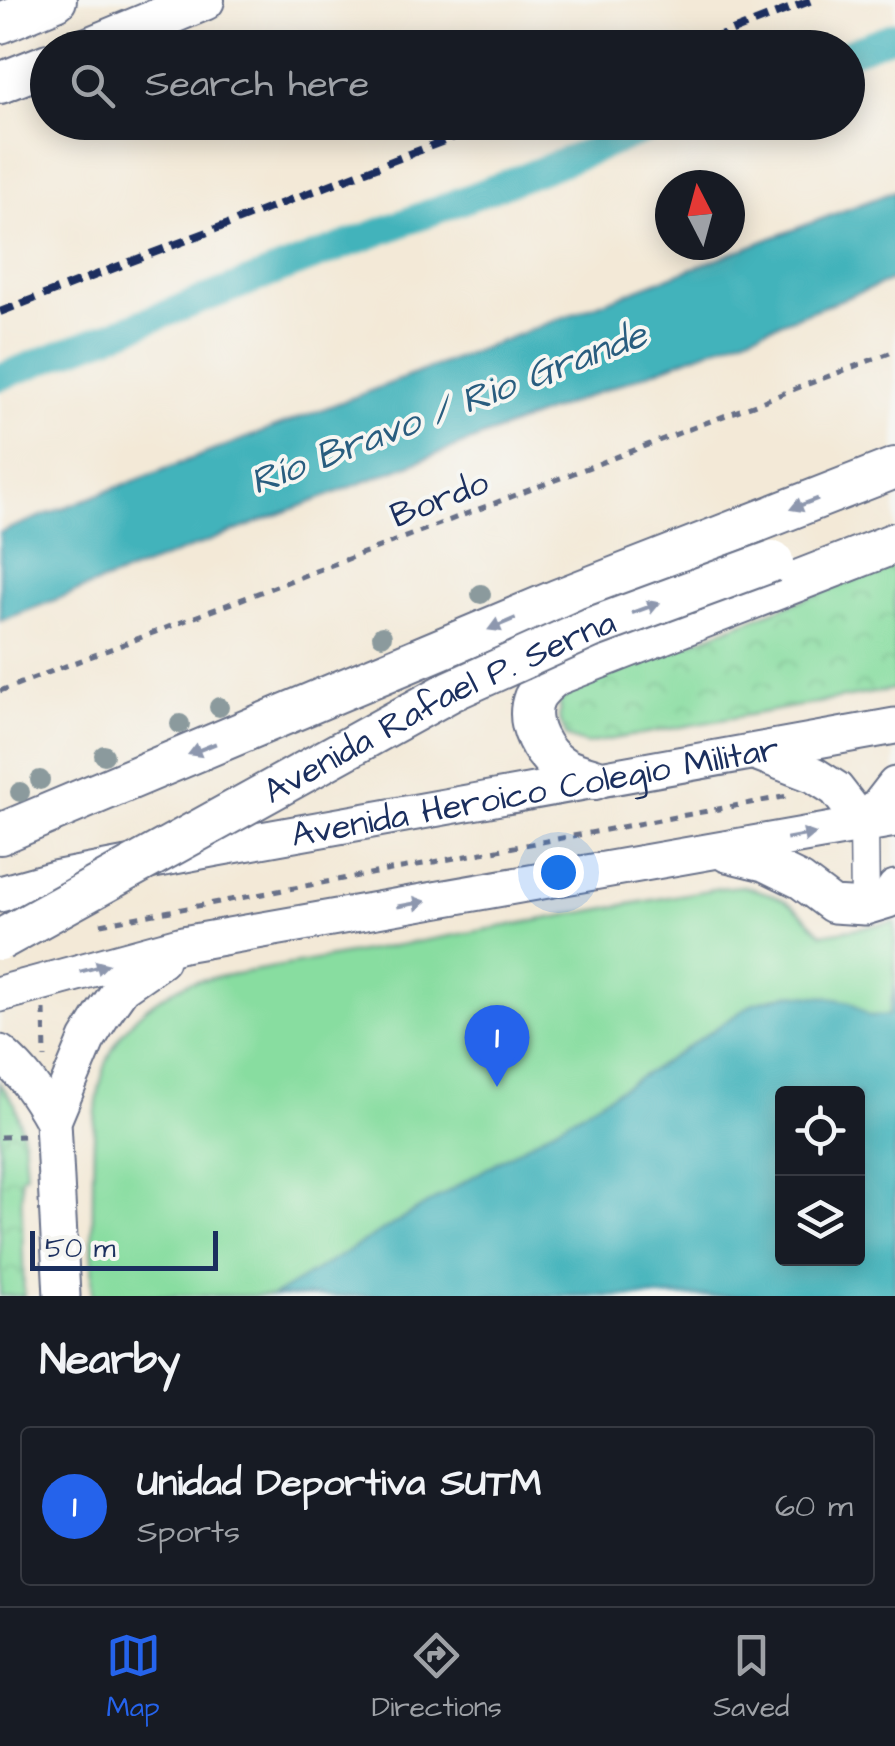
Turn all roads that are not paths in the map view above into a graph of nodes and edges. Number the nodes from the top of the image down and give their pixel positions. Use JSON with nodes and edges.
{"nodes":[{"id":1,"x":56,"y":0,"type":"edge"},
{"id":2,"x":204,"y":0,"type":"edge"},
{"id":3,"x":0,"y":23,"type":"edge"},
{"id":4,"x":132,"y":30,"type":"edge"},
{"id":5,"x":30,"y":71,"type":"edge"},
{"id":6,"x":0,"y":83,"type":"edge"},
{"id":7,"x":895,"y":468,"type":"edge"},
{"id":8,"x":895,"y":515,"type":"edge"},
{"id":9,"x":895,"y":542,"type":"edge"},
{"id":10,"x":895,"y":726,"type":"edge"},
{"id":11,"x":754,"y":751,"type":"junction"},
{"id":12,"x":595,"y":780,"type":"junction"},
{"id":13,"x":895,"y":784,"type":"edge"},
{"id":14,"x":880,"y":822,"type":"edge"},
{"id":15,"x":0,"y":834,"type":"edge"},
{"id":16,"x":714,"y":850,"type":"junction"},
{"id":17,"x":895,"y":888,"type":"edge"},
{"id":18,"x":0,"y":894,"type":"edge"},
{"id":19,"x":866,"y":908,"type":"junction"},
{"id":20,"x":0,"y":940,"type":"edge"},
{"id":21,"x":182,"y":944,"type":"junction"},
{"id":22,"x":0,"y":994,"type":"edge"},
{"id":23,"x":0,"y":1053,"type":"edge"},
{"id":24,"x":38,"y":1128,"type":"junction"},
{"id":25,"x":62,"y":1296,"type":"edge"}],
"edges":[{"from":1,"to":3,"type":"highway"},
{"from":2,"to":4,"type":"highway"},
{"from":5,"to":6,"type":"highway"},
{"from":7,"to":15,"type":"highway","name":"Avenida Rafael P. Serna","one_way":true},
{"from":20,"to":8,"type":"highway","name":"Avenida Rafael P. Serna","one_way":true,"bridge":true},
{"from":9,"to":12,"type":"highway"},
{"from":10,"to":11,"type":"main road","name":"Avenida Heroico Colegio Militar"},
{"from":11,"to":12,"type":"main road","name":"Avenida Heroico Colegio Militar"},
{"from":11,"to":14,"type":"main road"},
{"from":12,"to":18,"type":"main road","name":"Avenida Heroico Colegio Militar"},
{"from":13,"to":14,"type":"main road"},
{"from":16,"to":14,"type":"main road","one_way":true},
{"from":14,"to":19,"type":"lane"},
{"from":16,"to":19,"type":"main road"},
{"from":21,"to":16,"type":"main road","one_way":true},
{"from":17,"to":19,"type":"main road"},
{"from":22,"to":21,"type":"main road","one_way":true},
{"from":21,"to":24,"type":"main road"},
{"from":23,"to":24,"type":"main road"},
{"from":24,"to":25,"type":"main road"}]}
